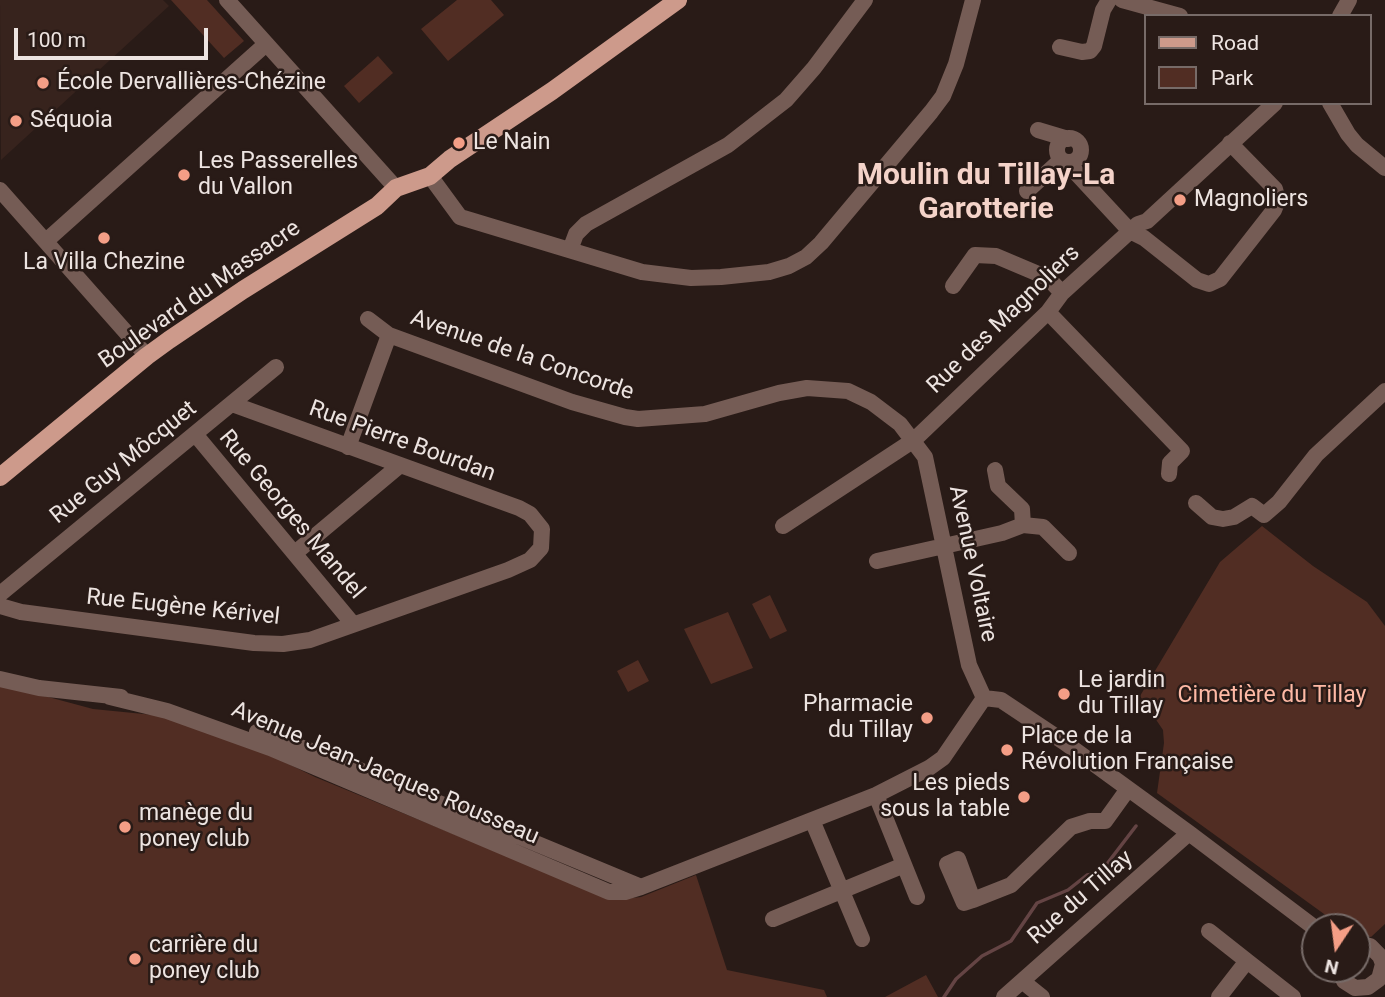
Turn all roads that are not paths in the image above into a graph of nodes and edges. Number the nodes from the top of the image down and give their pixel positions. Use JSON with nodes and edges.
{"nodes":[{"id":1,"x":678,"y":0,"type":"edge"},
{"id":2,"x":865,"y":0,"type":"edge"},
{"id":3,"x":973,"y":0,"type":"edge"},
{"id":4,"x":1109,"y":0,"type":"edge"},
{"id":5,"x":1122,"y":0,"type":"edge"},
{"id":6,"x":231,"y":1,"type":"edge"},
{"id":7,"x":656,"y":6,"type":"edge"},
{"id":8,"x":1173,"y":14,"type":"edge"},
{"id":9,"x":266,"y":44,"type":"junction"},
{"id":10,"x":1060,"y":47,"type":"dead end"},
{"id":11,"x":1268,"y":105,"type":"edge"},
{"id":12,"x":1331,"y":105,"type":"edge"},
{"id":13,"x":1038,"y":130,"type":"dead end"},
{"id":14,"x":1230,"y":143,"type":"junction"},
{"id":15,"x":1066,"y":161,"type":"junction"},
{"id":16,"x":1385,"y":167,"type":"edge"},
{"id":17,"x":430,"y":176,"type":"junction"},
{"id":18,"x":396,"y":188,"type":"junction"},
{"id":19,"x":0,"y":190,"type":"edge"},
{"id":20,"x":1027,"y":191,"type":"dead end"},
{"id":21,"x":1130,"y":231,"type":"junction"},
{"id":22,"x":46,"y":241,"type":"junction"},
{"id":23,"x":570,"y":250,"type":"junction"},
{"id":24,"x":953,"y":286,"type":"dead end"},
{"id":25,"x":1062,"y":293,"type":"junction"},
{"id":26,"x":1048,"y":312,"type":"junction"},
{"id":27,"x":368,"y":319,"type":"dead end"},
{"id":28,"x":388,"y":335,"type":"junction"},
{"id":29,"x":147,"y":356,"type":"junction"},
{"id":30,"x":276,"y":367,"type":"dead end"},
{"id":31,"x":1385,"y":391,"type":"edge"},
{"id":32,"x":232,"y":404,"type":"junction"},
{"id":33,"x":195,"y":434,"type":"junction"},
{"id":34,"x":914,"y":440,"type":"junction"},
{"id":35,"x":348,"y":447,"type":"junction"},
{"id":36,"x":399,"y":466,"type":"junction"},
{"id":37,"x":995,"y":470,"type":"dead end"},
{"id":38,"x":1169,"y":474,"type":"dead end"},
{"id":39,"x":0,"y":477,"type":"edge"},
{"id":40,"x":1196,"y":503,"type":"dead end"},
{"id":41,"x":1023,"y":525,"type":"junction"},
{"id":42,"x":783,"y":526,"type":"dead end"},
{"id":43,"x":543,"y":536,"type":"joint"},
{"id":44,"x":944,"y":546,"type":"junction"},
{"id":45,"x":295,"y":553,"type":"junction"},
{"id":46,"x":1069,"y":553,"type":"dead end"},
{"id":47,"x":877,"y":561,"type":"dead end"},
{"id":48,"x":0,"y":594,"type":"edge"},
{"id":49,"x":0,"y":606,"type":"edge"},
{"id":50,"x":353,"y":624,"type":"junction"},
{"id":51,"x":0,"y":678,"type":"edge"},
{"id":52,"x":984,"y":698,"type":"junction"},
{"id":53,"x":1128,"y":789,"type":"junction"},
{"id":54,"x":876,"y":795,"type":"junction"},
{"id":55,"x":812,"y":820,"type":"junction"},
{"id":56,"x":1189,"y":833,"type":"junction"},
{"id":57,"x":904,"y":865,"type":"junction"},
{"id":58,"x":841,"y":891,"type":"junction"},
{"id":59,"x":917,"y":897,"type":"dead end"},
{"id":60,"x":973,"y":900,"type":"dead end"},
{"id":61,"x":1301,"y":917,"type":"edge"},
{"id":62,"x":773,"y":919,"type":"dead end"},
{"id":63,"x":1209,"y":931,"type":"dead end"},
{"id":64,"x":862,"y":939,"type":"dead end"},
{"id":65,"x":1380,"y":946,"type":"edge"},
{"id":66,"x":1247,"y":961,"type":"junction"},
{"id":67,"x":1022,"y":981,"type":"junction"},
{"id":68,"x":1344,"y":991,"type":"edge"},
{"id":69,"x":1378,"y":991,"type":"edge"},
{"id":70,"x":1004,"y":997,"type":"edge"},
{"id":71,"x":1042,"y":997,"type":"edge"},
{"id":72,"x":1219,"y":997,"type":"edge"},
{"id":73,"x":1293,"y":997,"type":"edge"}],
"edges":[{"from":1,"to":7,"type":"main road","name":"Boulevard du Massacre"},
{"from":2,"to":23,"type":"street"},
{"from":3,"to":23,"type":"street"},
{"from":4,"to":10,"type":"street"},
{"from":5,"to":8,"type":"street"},
{"from":6,"to":9,"type":"street"},
{"from":7,"to":17,"type":"main road","name":"Boulevard du Massacre"},
{"from":9,"to":18,"type":"street"},
{"from":9,"to":22,"type":"street"},
{"from":11,"to":14,"type":"street","name":"Rue des Magnoliers"},
{"from":12,"to":16,"type":"street"},
{"from":13,"to":15,"type":"street"},
{"from":14,"to":21,"type":"street","name":"Rue des Magnoliers"},
{"from":14,"to":21,"type":"street"},
{"from":15,"to":20,"type":"street"},
{"from":15,"to":21,"type":"street"},
{"from":17,"to":18,"type":"main road","name":"Boulevard du Massacre"},
{"from":17,"to":23,"type":"street"},
{"from":18,"to":29,"type":"main road","name":"Boulevard du Massacre"},
{"from":19,"to":22,"type":"street"},
{"from":21,"to":25,"type":"street","name":"Rue des Magnoliers"},
{"from":22,"to":29,"type":"street"},
{"from":24,"to":25,"type":"street"},
{"from":25,"to":26,"type":"street","name":"Rue des Magnoliers"},
{"from":26,"to":34,"type":"street","name":"Rue des Magnoliers"},
{"from":26,"to":38,"type":"street"},
{"from":27,"to":28,"type":"street","name":"Avenue de la Concorde"},
{"from":28,"to":34,"type":"street","name":"Avenue de la Concorde"},
{"from":28,"to":35,"type":"street","name":"Avenue de la Concorde"},
{"from":29,"to":39,"type":"main road","name":"Boulevard du Massacre"},
{"from":30,"to":32,"type":"street","name":"Rue Guy Môcquet"},
{"from":31,"to":40,"type":"street"},
{"from":32,"to":33,"type":"street","name":"Rue Guy Môcquet"},
{"from":32,"to":35,"type":"street","name":"Rue Pierre Bourdan"},
{"from":33,"to":45,"type":"street","name":"Rue Georges Mandel"},
{"from":33,"to":48,"type":"street","name":"Rue Guy Môcquet"},
{"from":34,"to":42,"type":"street","name":"Rue des Magnoliers"},
{"from":34,"to":44,"type":"street","name":"Avenue Voltaire"},
{"from":35,"to":36,"type":"street","name":"Rue Pierre Bourdan"},
{"from":36,"to":43,"type":"street","name":"Rue Pierre Bourdan"},
{"from":36,"to":45,"type":"street"},
{"from":37,"to":41,"type":"street"},
{"from":41,"to":44,"type":"street"},
{"from":41,"to":46,"type":"street"},
{"from":43,"to":50,"type":"street","name":"Rue Eugène Kérivel"},
{"from":44,"to":47,"type":"street"},
{"from":44,"to":52,"type":"street","name":"Avenue Voltaire"},
{"from":45,"to":50,"type":"street","name":"Rue Georges Mandel"},
{"from":49,"to":50,"type":"street","name":"Rue Eugène Kérivel"},
{"from":51,"to":55,"type":"street","name":"Avenue Jean-Jacques Rousseau"},
{"from":52,"to":53,"type":"street"},
{"from":52,"to":54,"type":"street","name":"Avenue Jean-Jacques Rousseau"},
{"from":53,"to":56,"type":"street"},
{"from":53,"to":60,"type":"street"},
{"from":54,"to":55,"type":"street","name":"Avenue Jean-Jacques Rousseau"},
{"from":54,"to":57,"type":"street"},
{"from":55,"to":58,"type":"street"},
{"from":56,"to":61,"type":"street"},
{"from":56,"to":67,"type":"street","name":"Rue du Tillay"},
{"from":57,"to":58,"type":"street"},
{"from":57,"to":59,"type":"street"},
{"from":58,"to":62,"type":"street"},
{"from":58,"to":64,"type":"street"},
{"from":63,"to":66,"type":"street"},
{"from":65,"to":69,"type":"street"},
{"from":66,"to":72,"type":"street"},
{"from":66,"to":73,"type":"street"},
{"from":67,"to":70,"type":"street","name":"Rue du Tillay"},
{"from":67,"to":71,"type":"street"},
{"from":68,"to":69,"type":"street"}]}
